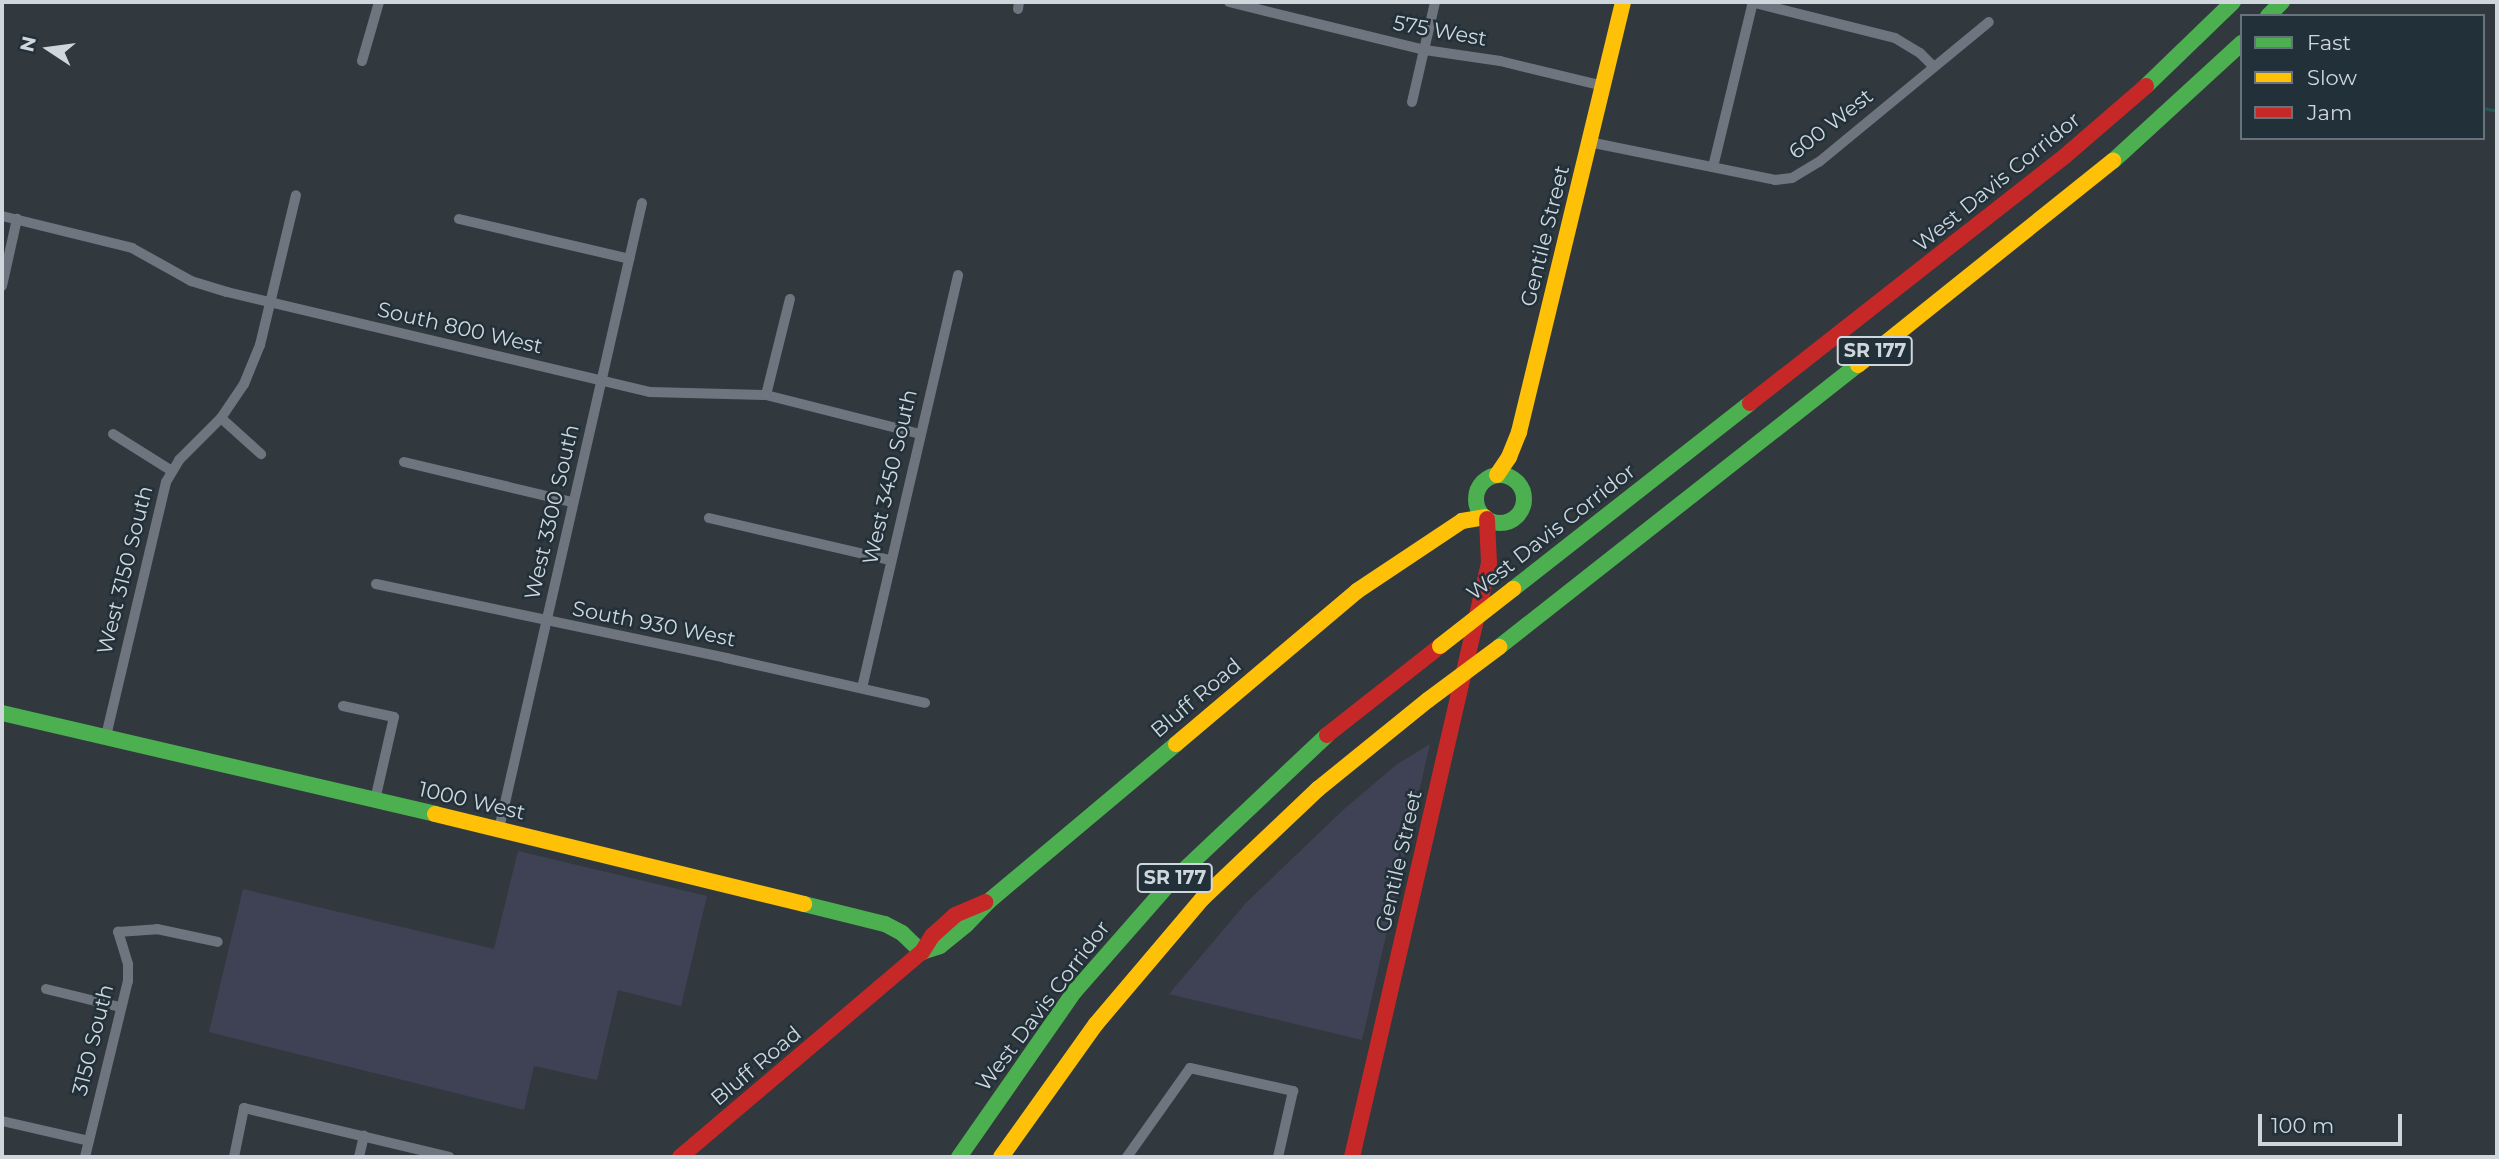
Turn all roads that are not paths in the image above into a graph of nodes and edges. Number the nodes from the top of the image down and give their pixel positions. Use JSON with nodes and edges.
{"nodes":[{"id":1,"x":377,"y":2,"type":"edge"},
{"id":2,"x":1229,"y":2,"type":"edge"},
{"id":3,"x":1435,"y":2,"type":"edge"},
{"id":4,"x":1623,"y":2,"type":"edge"},
{"id":5,"x":1752,"y":2,"type":"edge"},
{"id":6,"x":2233,"y":2,"type":"edge"},
{"id":7,"x":1270,"y":6,"type":"edge"},
{"id":8,"x":1989,"y":22,"type":"dead end"},
{"id":9,"x":2240,"y":45,"type":"edge"},
{"id":10,"x":1424,"y":50,"type":"junction"},
{"id":11,"x":362,"y":61,"type":"dead end"},
{"id":12,"x":1933,"y":66,"type":"junction"},
{"id":13,"x":1603,"y":86,"type":"junction"},
{"id":14,"x":1412,"y":102,"type":"dead end"},
{"id":15,"x":1590,"y":142,"type":"junction"},
{"id":16,"x":1713,"y":167,"type":"junction"},
{"id":17,"x":296,"y":195,"type":"dead end"},
{"id":18,"x":642,"y":203,"type":"dead end"},
{"id":19,"x":2,"y":216,"type":"edge"},
{"id":20,"x":17,"y":219,"type":"junction"},
{"id":21,"x":459,"y":219,"type":"dead end"},
{"id":22,"x":629,"y":259,"type":"junction"},
{"id":23,"x":958,"y":275,"type":"dead end"},
{"id":24,"x":2,"y":286,"type":"edge"},
{"id":25,"x":790,"y":299,"type":"dead end"},
{"id":26,"x":271,"y":302,"type":"junction"},
{"id":27,"x":601,"y":381,"type":"junction"},
{"id":28,"x":766,"y":396,"type":"junction"},
{"id":29,"x":221,"y":418,"type":"junction"},
{"id":30,"x":1519,"y":432,"type":"junction"},
{"id":31,"x":113,"y":434,"type":"dead end"},
{"id":32,"x":920,"y":434,"type":"junction"},
{"id":33,"x":261,"y":454,"type":"dead end"},
{"id":34,"x":404,"y":462,"type":"dead end"},
{"id":35,"x":172,"y":471,"type":"junction"},
{"id":36,"x":1497,"y":475,"type":"junction"},
{"id":37,"x":1521,"y":488,"type":"junction"},
{"id":38,"x":1477,"y":493,"type":"junction"},
{"id":39,"x":572,"y":502,"type":"junction"},
{"id":40,"x":709,"y":518,"type":"dead end"},
{"id":41,"x":1486,"y":518,"type":"junction"},
{"id":42,"x":1509,"y":521,"type":"junction"},
{"id":43,"x":1438,"y":536,"type":"junction"},
{"id":44,"x":890,"y":560,"type":"junction"},
{"id":45,"x":1486,"y":575,"type":"junction"},
{"id":46,"x":376,"y":584,"type":"dead end"},
{"id":47,"x":547,"y":621,"type":"junction"},
{"id":48,"x":862,"y":688,"type":"junction"},
{"id":49,"x":925,"y":703,"type":"dead end"},
{"id":50,"x":343,"y":706,"type":"dead end"},
{"id":51,"x":2,"y":713,"type":"edge"},
{"id":52,"x":106,"y":736,"type":"junction"},
{"id":53,"x":375,"y":800,"type":"junction"},
{"id":54,"x":499,"y":829,"type":"junction"},
{"id":55,"x":218,"y":942,"type":"dead end"},
{"id":56,"x":922,"y":952,"type":"junction"},
{"id":57,"x":46,"y":989,"type":"dead end"},
{"id":58,"x":120,"y":1007,"type":"junction"},
{"id":59,"x":2,"y":1122,"type":"edge"},
{"id":60,"x":364,"y":1136,"type":"junction"},
{"id":61,"x":89,"y":1141,"type":"junction"},
{"id":62,"x":1132,"y":1155,"type":"edge"},
{"id":63,"x":85,"y":1157,"type":"edge"},
{"id":64,"x":234,"y":1157,"type":"edge"},
{"id":65,"x":359,"y":1157,"type":"edge"},
{"id":66,"x":449,"y":1157,"type":"edge"},
{"id":67,"x":680,"y":1157,"type":"edge"},
{"id":68,"x":959,"y":1157,"type":"edge"},
{"id":69,"x":1001,"y":1157,"type":"edge"},
{"id":70,"x":1278,"y":1157,"type":"edge"},
{"id":71,"x":1352,"y":1157,"type":"edge"}],
"edges":[{"from":1,"to":11,"type":"street"},
{"from":2,"to":7,"type":"street","name":"575 West"},
{"from":3,"to":10,"type":"street"},
{"from":4,"to":13,"type":"main road","name":"Gentile Street"},
{"from":5,"to":12,"type":"street"},
{"from":5,"to":16,"type":"street"},
{"from":6,"to":68,"type":"main road","name":"West Davis Corridor","number":"SR 177","bridge":true},
{"from":7,"to":10,"type":"street","name":"575 West"},
{"from":8,"to":12,"type":"street","name":"600 West"},
{"from":9,"to":69,"type":"main road","number":"SR 177","bridge":true},
{"from":10,"to":13,"type":"street","name":"575 West"},
{"from":10,"to":14,"type":"street"},
{"from":12,"to":16,"type":"street","name":"600 West"},
{"from":13,"to":15,"type":"main road","name":"Gentile Street"},
{"from":15,"to":16,"type":"street","name":"600 West"},
{"from":15,"to":30,"type":"main road","name":"Gentile Street"},
{"from":17,"to":26,"type":"street","name":"West 3150 South"},
{"from":18,"to":22,"type":"street","name":"West 3300 South"},
{"from":19,"to":20,"type":"street","name":"South 800 West"},
{"from":20,"to":24,"type":"street"},
{"from":20,"to":26,"type":"street","name":"South 800 West"},
{"from":21,"to":22,"type":"street"},
{"from":22,"to":27,"type":"street","name":"West 3300 South"},
{"from":23,"to":32,"type":"street","name":"West 3450 South"},
{"from":25,"to":28,"type":"street"},
{"from":26,"to":27,"type":"street","name":"South 800 West"},
{"from":26,"to":29,"type":"street","name":"West 3150 South"},
{"from":27,"to":28,"type":"street","name":"South 800 West"},
{"from":27,"to":39,"type":"street","name":"West 3300 South"},
{"from":28,"to":32,"type":"street","name":"South 800 West"},
{"from":29,"to":33,"type":"street"},
{"from":29,"to":35,"type":"street","name":"West 3150 South"},
{"from":30,"to":36,"type":"main road","name":"Gentile Street"},
{"from":30,"to":37,"type":"main road"},
{"from":31,"to":35,"type":"street"},
{"from":32,"to":44,"type":"street","name":"West 3450 South"},
{"from":34,"to":39,"type":"street"},
{"from":35,"to":52,"type":"street","name":"West 3150 South"},
{"from":36,"to":37,"type":"main road"},
{"from":36,"to":38,"type":"main road"},
{"from":37,"to":42,"type":"main road"},
{"from":38,"to":41,"type":"main road"},
{"from":38,"to":43,"type":"main road","name":"Bluff Road"},
{"from":39,"to":47,"type":"street","name":"West 3300 South"},
{"from":40,"to":44,"type":"street"},
{"from":41,"to":42,"type":"main road"},
{"from":41,"to":43,"type":"main road","name":"Bluff Road"},
{"from":41,"to":45,"type":"main road","name":"Gentile Street"},
{"from":42,"to":45,"type":"main road","name":"Gentile Street"},
{"from":43,"to":56,"type":"main road","name":"Bluff Road"},
{"from":44,"to":48,"type":"street","name":"West 3450 South"},
{"from":45,"to":71,"type":"main road","name":"Gentile Street"},
{"from":46,"to":47,"type":"street","name":"South 930 West"},
{"from":47,"to":48,"type":"street","name":"South 930 West"},
{"from":47,"to":54,"type":"street","name":"West 3300 South"},
{"from":48,"to":49,"type":"street","name":"South 930 West"},
{"from":50,"to":53,"type":"street"},
{"from":51,"to":52,"type":"main road","name":"1000 West"},
{"from":52,"to":53,"type":"main road","name":"1000 West"},
{"from":53,"to":54,"type":"main road","name":"1000 West"},
{"from":54,"to":56,"type":"main road","name":"1000 West"},
{"from":55,"to":58,"type":"street","name":"3150 South"},
{"from":56,"to":67,"type":"main road","name":"Bluff Road"},
{"from":57,"to":58,"type":"street"},
{"from":58,"to":61,"type":"street","name":"3150 South"},
{"from":59,"to":61,"type":"street"},
{"from":60,"to":64,"type":"street"},
{"from":60,"to":65,"type":"street"},
{"from":60,"to":66,"type":"street"},
{"from":61,"to":63,"type":"street","name":"3150 South"},
{"from":62,"to":70,"type":"street"}]}
